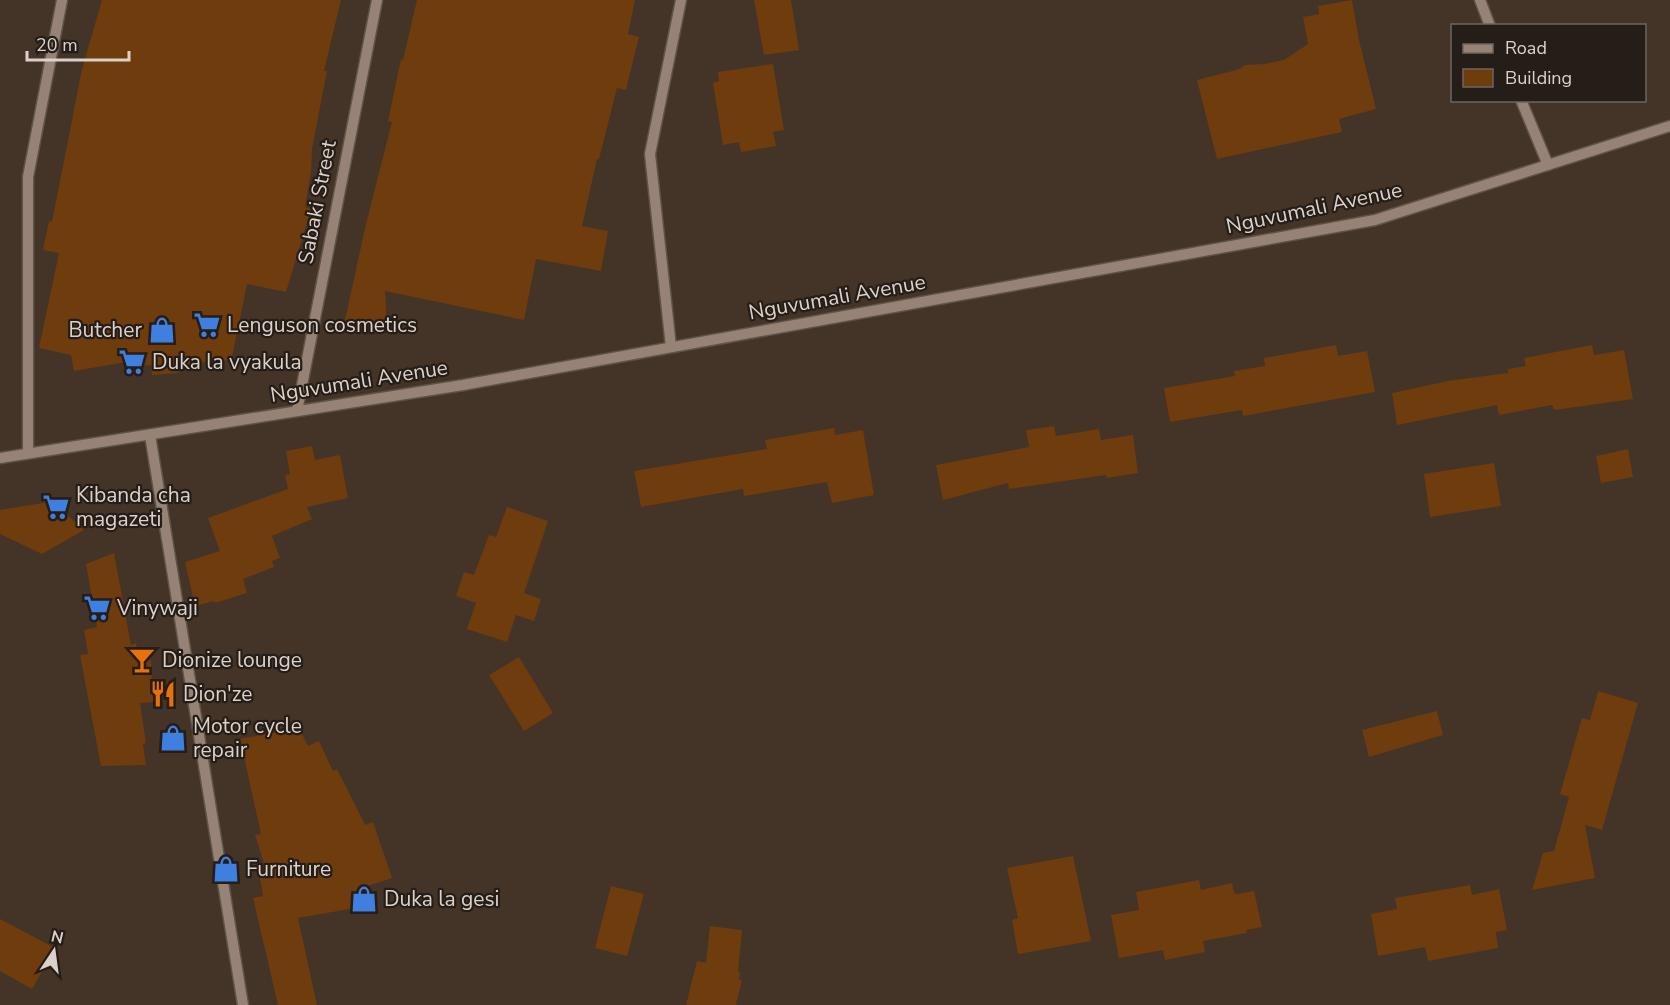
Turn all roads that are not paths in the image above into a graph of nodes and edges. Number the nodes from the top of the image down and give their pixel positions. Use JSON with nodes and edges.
{"nodes":[{"id":1,"x":62,"y":0,"type":"edge"},
{"id":2,"x":377,"y":0,"type":"edge"},
{"id":3,"x":681,"y":0,"type":"edge"},
{"id":4,"x":1480,"y":0,"type":"edge"},
{"id":5,"x":1489,"y":24,"type":"edge"},
{"id":6,"x":1522,"y":102,"type":"edge"},
{"id":7,"x":1670,"y":126,"type":"edge"},
{"id":8,"x":1548,"y":165,"type":"junction"},
{"id":9,"x":671,"y":347,"type":"junction"},
{"id":10,"x":297,"y":411,"type":"junction"},
{"id":11,"x":150,"y":435,"type":"junction"},
{"id":12,"x":28,"y":453,"type":"junction"},
{"id":13,"x":0,"y":458,"type":"edge"},
{"id":14,"x":243,"y":1005,"type":"edge"}],
"edges":[{"from":1,"to":12,"type":"street"},
{"from":2,"to":10,"type":"street","name":"Sabaki Street"},
{"from":3,"to":9,"type":"street"},
{"from":4,"to":5,"type":"street"},
{"from":6,"to":8,"type":"street"},
{"from":7,"to":8,"type":"street","name":"Nguvumali Avenue"},
{"from":8,"to":9,"type":"street","name":"Nguvumali Avenue"},
{"from":9,"to":10,"type":"street","name":"Nguvumali Avenue"},
{"from":10,"to":11,"type":"street","name":"Nguvumali Avenue"},
{"from":11,"to":12,"type":"street","name":"Nguvumali Avenue"},
{"from":11,"to":14,"type":"street"},
{"from":12,"to":13,"type":"street","name":"Nguvumali Avenue"}]}
